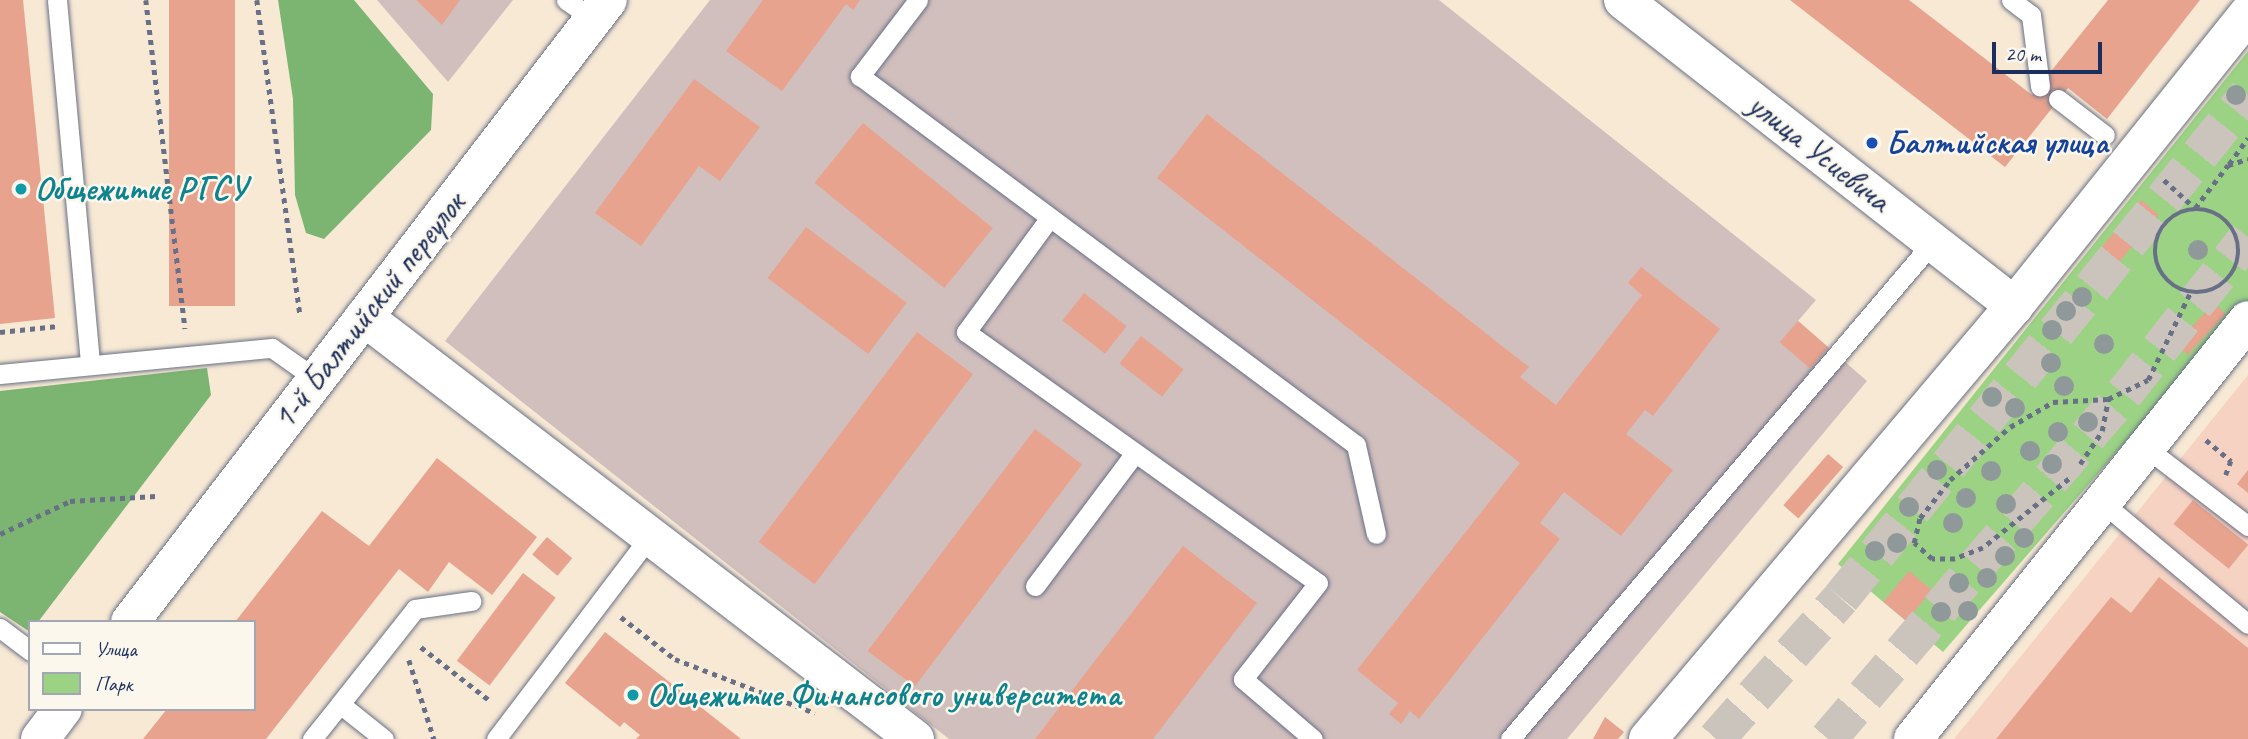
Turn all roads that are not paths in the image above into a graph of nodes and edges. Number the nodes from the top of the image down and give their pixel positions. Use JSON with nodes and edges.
{"nodes":[{"id":1,"x":57,"y":0,"type":"edge"},
{"id":2,"x":918,"y":0,"type":"edge"},
{"id":3,"x":1623,"y":0,"type":"edge"},
{"id":4,"x":2011,"y":0,"type":"edge"},
{"id":5,"x":589,"y":6,"type":"edge"},
{"id":6,"x":2037,"y":8,"type":"edge"},
{"id":7,"x":2248,"y":14,"type":"edge"},
{"id":8,"x":2040,"y":86,"type":"dead end"},
{"id":9,"x":2058,"y":100,"type":"dead end"},
{"id":10,"x":2105,"y":135,"type":"dead end"},
{"id":11,"x":1048,"y":220,"type":"junction"},
{"id":12,"x":1933,"y":242,"type":"junction"},
{"id":13,"x":2014,"y":306,"type":"junction"},
{"id":14,"x":364,"y":317,"type":"junction"},
{"id":15,"x":2248,"y":320,"type":"edge"},
{"id":16,"x":90,"y":365,"type":"junction"},
{"id":17,"x":0,"y":374,"type":"edge"},
{"id":18,"x":316,"y":379,"type":"junction"},
{"id":19,"x":2149,"y":450,"type":"junction"},
{"id":20,"x":1135,"y":453,"type":"junction"},
{"id":21,"x":2104,"y":504,"type":"junction"},
{"id":22,"x":2248,"y":526,"type":"edge"},
{"id":23,"x":1376,"y":534,"type":"dead end"},
{"id":24,"x":650,"y":536,"type":"junction"},
{"id":25,"x":1035,"y":586,"type":"dead end"},
{"id":26,"x":471,"y":601,"type":"dead end"},
{"id":27,"x":132,"y":620,"type":"edge"},
{"id":28,"x":2248,"y":624,"type":"edge"},
{"id":29,"x":0,"y":628,"type":"edge"},
{"id":30,"x":28,"y":649,"type":"edge"},
{"id":31,"x":340,"y":704,"type":"junction"},
{"id":32,"x":61,"y":711,"type":"edge"},
{"id":33,"x":40,"y":739,"type":"edge"},
{"id":34,"x":312,"y":739,"type":"edge"},
{"id":35,"x":384,"y":739,"type":"edge"},
{"id":36,"x":496,"y":739,"type":"edge"},
{"id":37,"x":915,"y":739,"type":"edge"},
{"id":38,"x":1313,"y":739,"type":"edge"},
{"id":39,"x":1510,"y":739,"type":"edge"},
{"id":40,"x":1648,"y":739,"type":"edge"},
{"id":41,"x":1913,"y":739,"type":"edge"}],
"edges":[{"from":1,"to":16,"type":"lane"},
{"from":2,"to":11,"type":"lane"},
{"from":3,"to":12,"type":"street","name":"улица Усиевича"},
{"from":4,"to":6,"type":"lane"},
{"from":5,"to":14,"type":"street","name":"1-й Балтийский переулок"},
{"from":6,"to":8,"type":"lane"},
{"from":7,"to":13,"type":"street"},
{"from":9,"to":10,"type":"lane"},
{"from":11,"to":20,"type":"lane"},
{"from":11,"to":23,"type":"lane"},
{"from":12,"to":13,"type":"street","name":"улица Усиевича"},
{"from":12,"to":39,"type":"lane"},
{"from":13,"to":40,"type":"street"},
{"from":14,"to":18,"type":"street","name":"1-й Балтийский переулок"},
{"from":14,"to":24,"type":"street"},
{"from":15,"to":19,"type":"street"},
{"from":16,"to":17,"type":"lane"},
{"from":16,"to":18,"type":"lane"},
{"from":18,"to":27,"type":"street","name":"1-й Балтийский переулок"},
{"from":19,"to":21,"type":"street"},
{"from":19,"to":22,"type":"lane"},
{"from":20,"to":25,"type":"lane"},
{"from":20,"to":38,"type":"lane"},
{"from":21,"to":28,"type":"lane"},
{"from":21,"to":41,"type":"street"},
{"from":24,"to":36,"type":"lane"},
{"from":24,"to":37,"type":"street"},
{"from":26,"to":31,"type":"lane"},
{"from":29,"to":30,"type":"lane"},
{"from":31,"to":34,"type":"lane"},
{"from":31,"to":35,"type":"lane"},
{"from":32,"to":33,"type":"street"}]}
